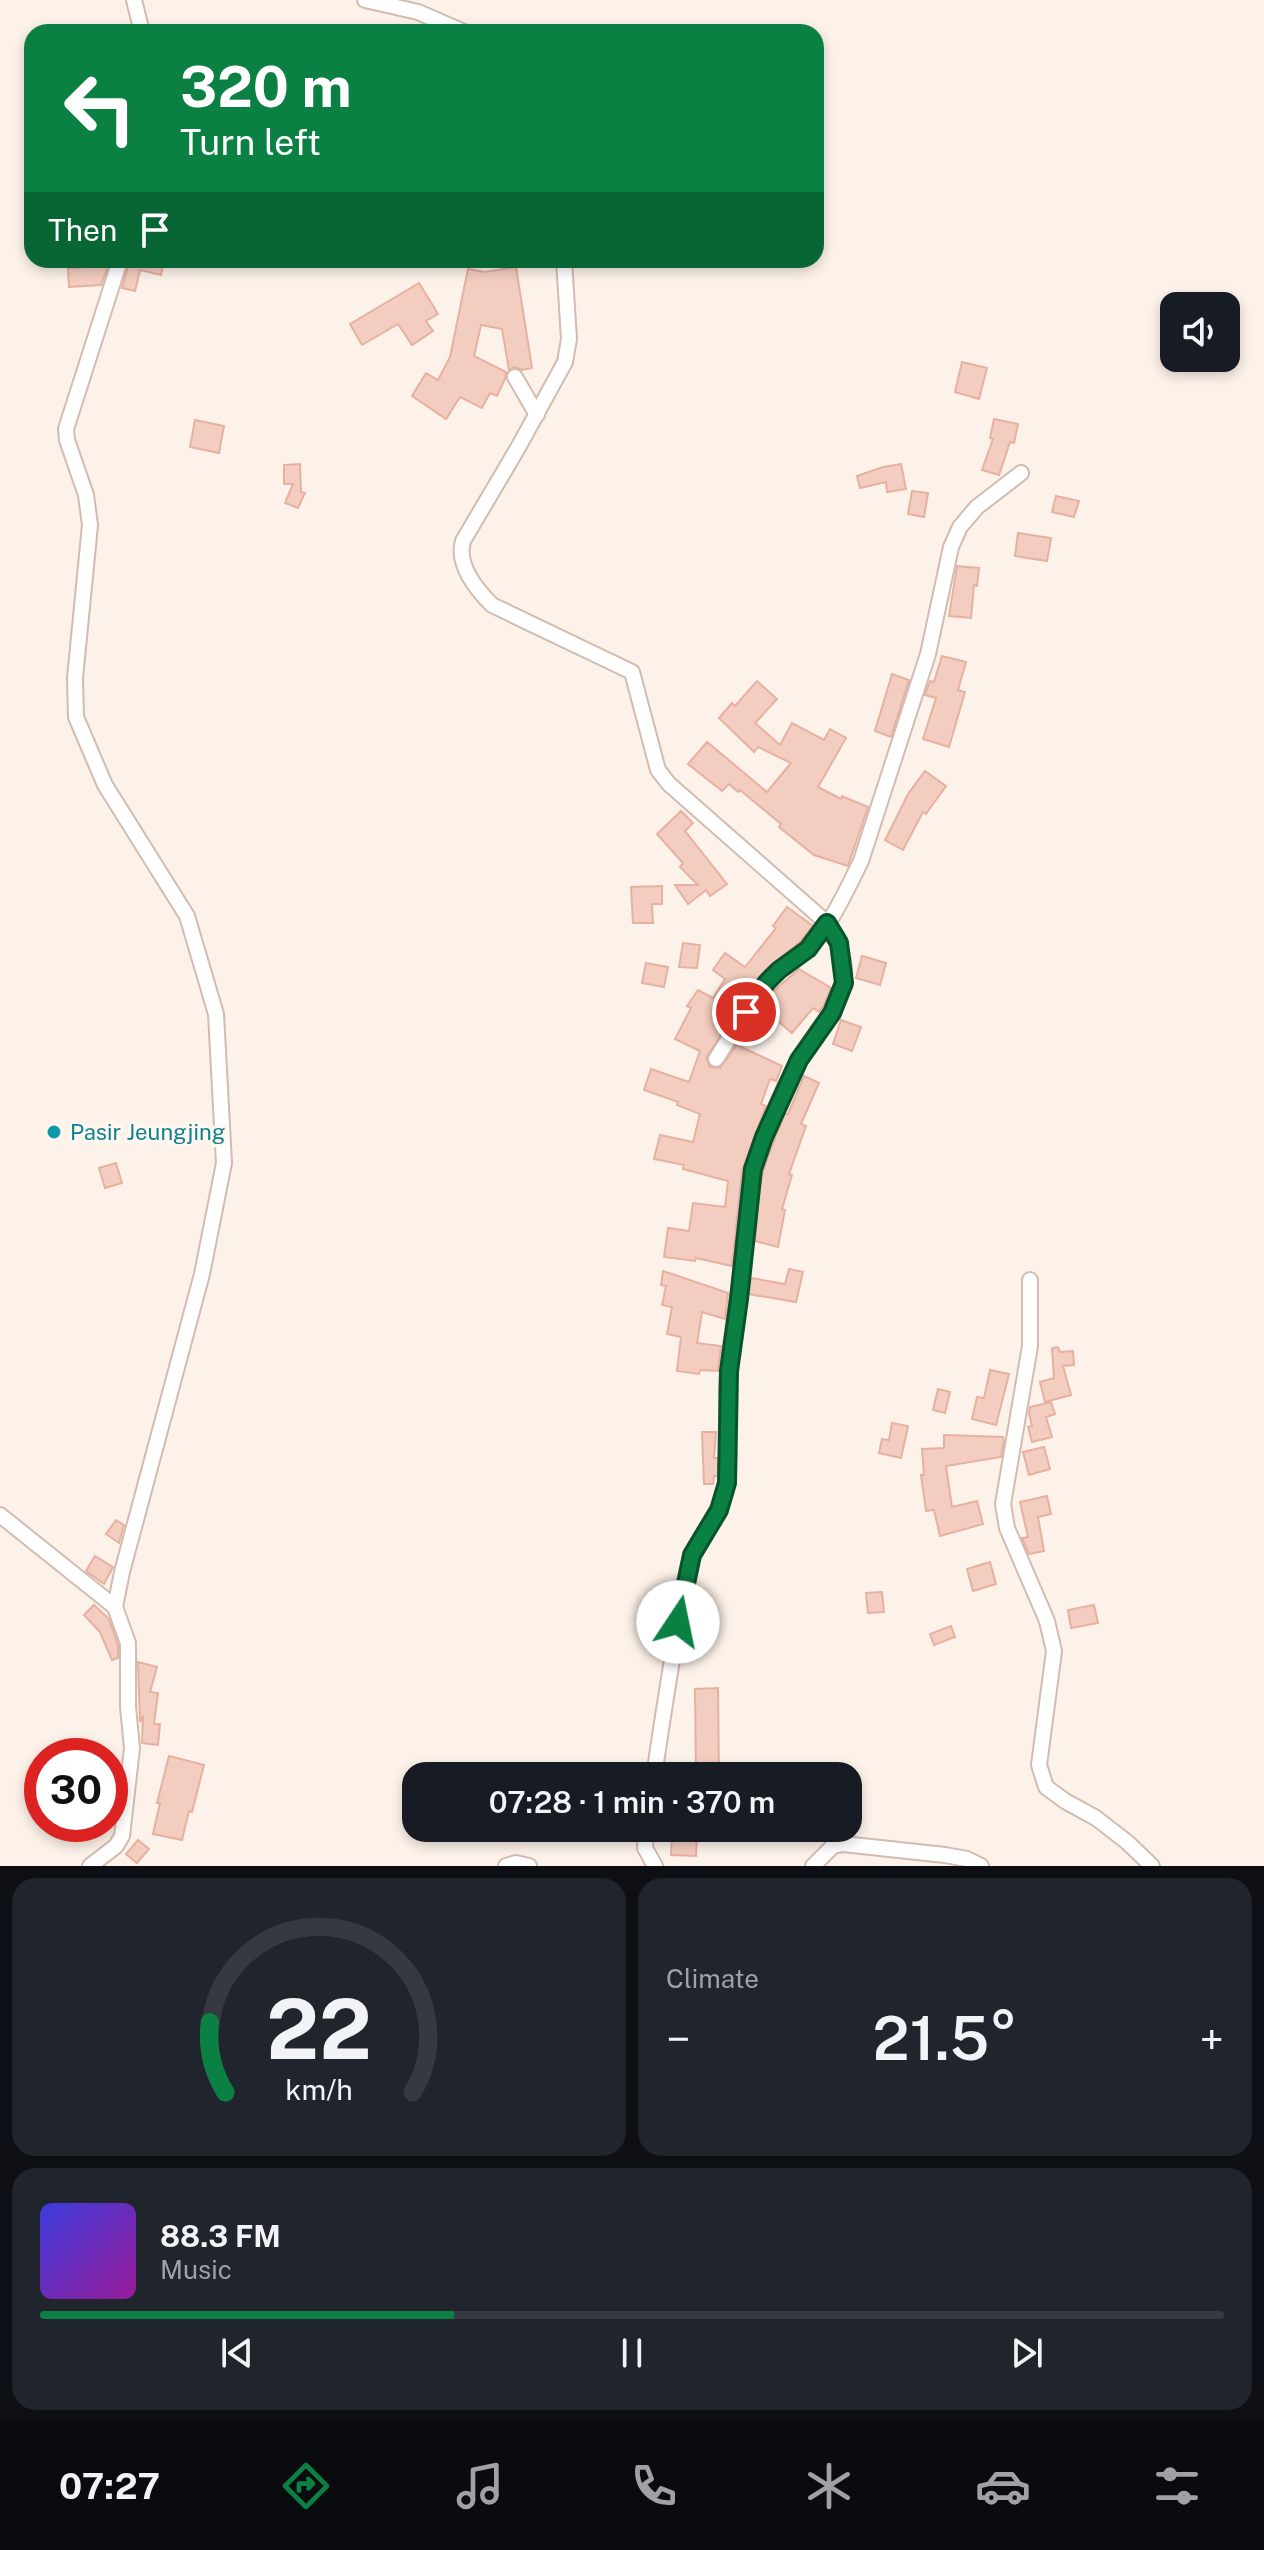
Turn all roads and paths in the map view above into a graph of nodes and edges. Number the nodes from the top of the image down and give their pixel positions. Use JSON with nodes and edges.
{"nodes":[{"id":1,"x":134,"y":0,"type":"edge"},
{"id":2,"x":365,"y":0,"type":"edge"},
{"id":3,"x":140,"y":24,"type":"edge"},
{"id":4,"x":446,"y":24,"type":"edge"},
{"id":5,"x":117,"y":268,"type":"edge"},
{"id":6,"x":565,"y":268,"type":"edge"},
{"id":7,"x":515,"y":377,"type":"dead end"},
{"id":8,"x":537,"y":415,"type":"junction"},
{"id":9,"x":1021,"y":473,"type":"dead end"},
{"id":10,"x":827,"y":923,"type":"junction"},
{"id":11,"x":716,"y":1059,"type":"dead end"},
{"id":12,"x":1030,"y":1280,"type":"dead end"},
{"id":13,"x":0,"y":1515,"type":"edge"},
{"id":14,"x":115,"y":1607,"type":"junction"},
{"id":15,"x":656,"y":1762,"type":"edge"},
{"id":16,"x":645,"y":1842,"type":"edge"},
{"id":17,"x":90,"y":1866,"type":"edge"},
{"id":18,"x":506,"y":1866,"type":"edge"},
{"id":19,"x":529,"y":1866,"type":"edge"},
{"id":20,"x":655,"y":1866,"type":"edge"},
{"id":21,"x":813,"y":1866,"type":"edge"},
{"id":22,"x":981,"y":1866,"type":"edge"},
{"id":23,"x":1152,"y":1866,"type":"edge"}],
"edges":[{"from":1,"to":3,"type":"street"},
{"from":2,"to":4,"type":"street"},
{"from":5,"to":14,"type":"street"},
{"from":6,"to":8,"type":"street"},
{"from":7,"to":8,"type":"street"},
{"from":8,"to":10,"type":"street"},
{"from":9,"to":10,"type":"street"},
{"from":10,"to":11,"type":"street"},
{"from":10,"to":15,"type":"street"},
{"from":12,"to":23,"type":"street"},
{"from":13,"to":14,"type":"street"},
{"from":14,"to":17,"type":"street"},
{"from":16,"to":20,"type":"street"},
{"from":18,"to":19,"type":"street"},
{"from":21,"to":22,"type":"street"}]}
